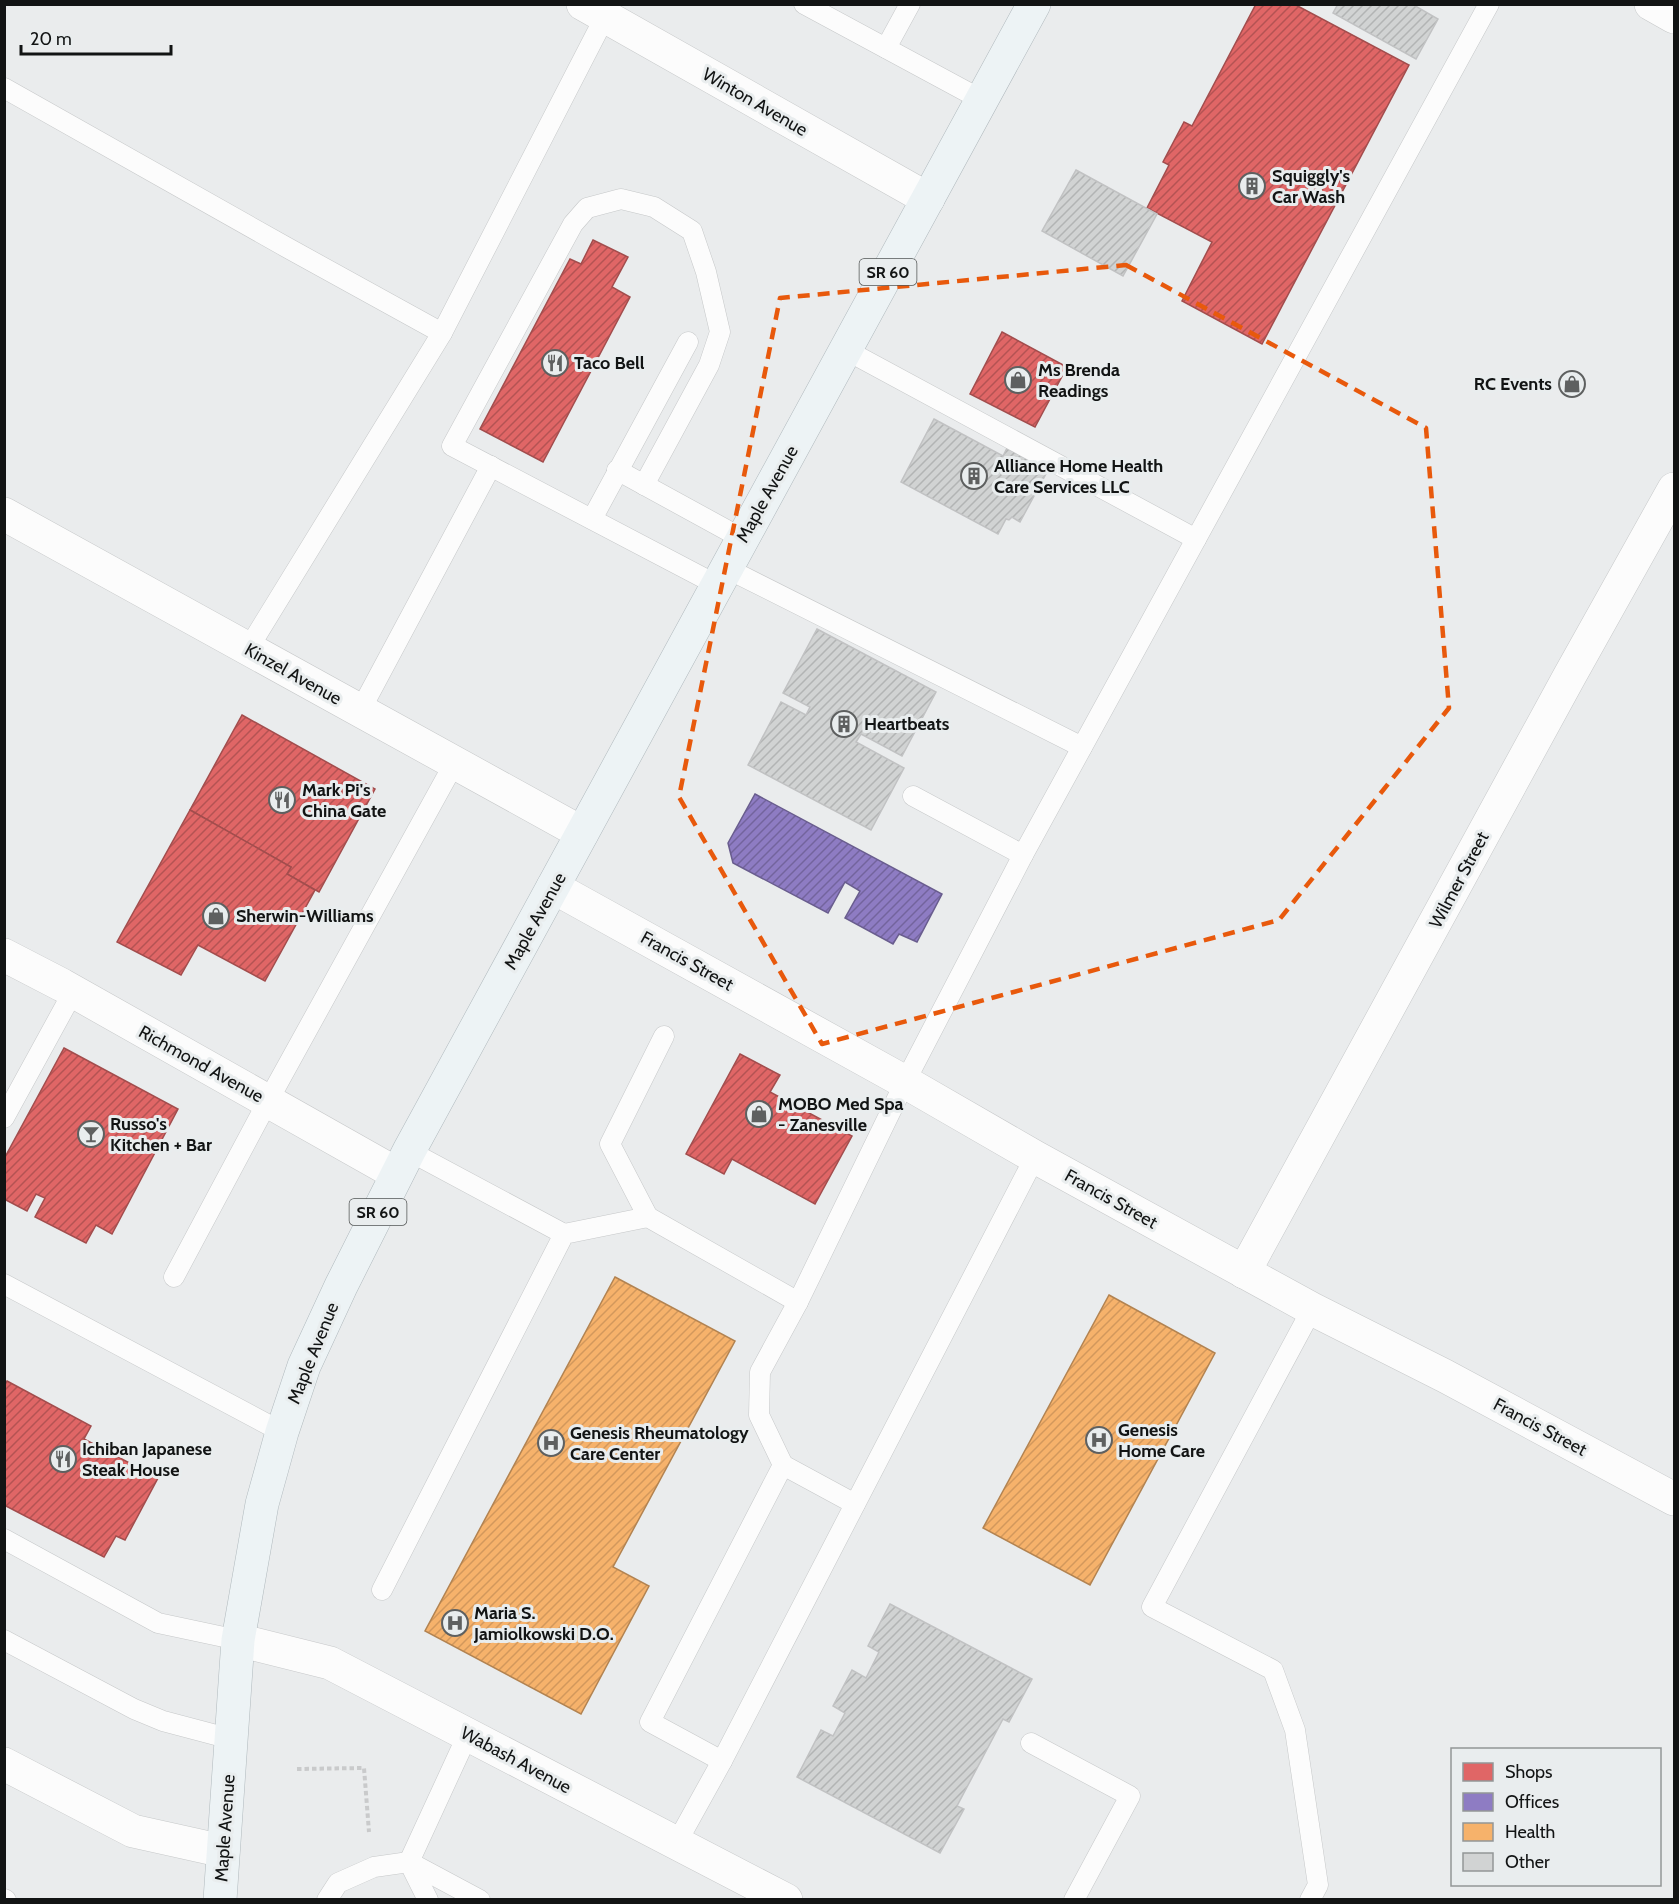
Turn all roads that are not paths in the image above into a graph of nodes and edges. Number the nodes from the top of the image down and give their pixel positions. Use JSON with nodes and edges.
{"nodes":[{"id":1,"x":804,"y":4,"type":"edge"},
{"id":2,"x":910,"y":4,"type":"edge"},
{"id":3,"x":1034,"y":4,"type":"edge"},
{"id":4,"x":1489,"y":4,"type":"edge"},
{"id":5,"x":1651,"y":4,"type":"edge"},
{"id":6,"x":600,"y":8,"type":"edge"},
{"id":7,"x":1674,"y":17,"type":"edge"},
{"id":8,"x":886,"y":48,"type":"junction"},
{"id":9,"x":4,"y":88,"type":"edge"},
{"id":10,"x":982,"y":99,"type":"junction"},
{"id":11,"x":928,"y":199,"type":"junction"},
{"id":12,"x":442,"y":333,"type":"junction"},
{"id":13,"x":688,"y":342,"type":"dead end"},
{"id":14,"x":846,"y":350,"type":"junction"},
{"id":15,"x":491,"y":466,"type":"junction"},
{"id":16,"x":617,"y":470,"type":"junction"},
{"id":17,"x":644,"y":485,"type":"junction"},
{"id":18,"x":1674,"y":489,"type":"edge"},
{"id":19,"x":4,"y":514,"type":"edge"},
{"id":20,"x":592,"y":519,"type":"junction"},
{"id":21,"x":1196,"y":538,"type":"junction"},
{"id":22,"x":743,"y":539,"type":"junction"},
{"id":23,"x":722,"y":576,"type":"junction"},
{"id":24,"x":248,"y":649,"type":"junction"},
{"id":25,"x":360,"y":711,"type":"junction"},
{"id":26,"x":1082,"y":747,"type":"junction"},
{"id":27,"x":455,"y":762,"type":"junction"},
{"id":28,"x":913,"y":796,"type":"dead end"},
{"id":29,"x":582,"y":833,"type":"junction"},
{"id":30,"x":1023,"y":855,"type":"junction"},
{"id":31,"x":553,"y":887,"type":"junction"},
{"id":32,"x":4,"y":955,"type":"edge"},
{"id":33,"x":74,"y":992,"type":"junction"},
{"id":34,"x":664,"y":1036,"type":"dead end"},
{"id":35,"x":905,"y":1082,"type":"junction"},
{"id":36,"x":268,"y":1101,"type":"junction"},
{"id":37,"x":4,"y":1118,"type":"edge"},
{"id":38,"x":1035,"y":1157,"type":"junction"},
{"id":39,"x":403,"y":1163,"type":"junction"},
{"id":40,"x":648,"y":1217,"type":"junction"},
{"id":41,"x":564,"y":1234,"type":"junction"},
{"id":42,"x":1244,"y":1272,"type":"junction"},
{"id":43,"x":174,"y":1277,"type":"dead end"},
{"id":44,"x":4,"y":1284,"type":"edge"},
{"id":45,"x":798,"y":1302,"type":"junction"},
{"id":46,"x":1312,"y":1309,"type":"junction"},
{"id":47,"x":282,"y":1432,"type":"junction"},
{"id":48,"x":783,"y":1465,"type":"junction"},
{"id":49,"x":1674,"y":1499,"type":"edge"},
{"id":50,"x":855,"y":1504,"type":"junction"},
{"id":51,"x":4,"y":1539,"type":"edge"},
{"id":52,"x":382,"y":1590,"type":"dead end"},
{"id":53,"x":4,"y":1640,"type":"edge"},
{"id":54,"x":238,"y":1640,"type":"junction"},
{"id":55,"x":468,"y":1734,"type":"junction"},
{"id":56,"x":231,"y":1739,"type":"junction"},
{"id":57,"x":1031,"y":1743,"type":"dead end"},
{"id":58,"x":722,"y":1761,"type":"junction"},
{"id":59,"x":4,"y":1764,"type":"edge"},
{"id":60,"x":676,"y":1844,"type":"junction"},
{"id":61,"x":223,"y":1851,"type":"junction"},
{"id":62,"x":409,"y":1862,"type":"junction"},
{"id":63,"x":220,"y":1899,"type":"edge"},
{"id":64,"x":327,"y":1899,"type":"edge"},
{"id":65,"x":428,"y":1899,"type":"edge"},
{"id":66,"x":480,"y":1899,"type":"edge"},
{"id":67,"x":786,"y":1899,"type":"edge"},
{"id":68,"x":1074,"y":1899,"type":"edge"},
{"id":69,"x":1310,"y":1899,"type":"edge"}],
"edges":[{"from":1,"to":8,"type":"lane"},
{"from":2,"to":8,"type":"lane"},
{"from":3,"to":10,"type":"main road","name":"Maple Avenue","number":"SR 60"},
{"from":4,"to":21,"type":"lane"},
{"from":5,"to":7,"type":"street"},
{"from":6,"to":11,"type":"street","name":"Winton Avenue"},
{"from":6,"to":12,"type":"lane"},
{"from":8,"to":10,"type":"lane"},
{"from":9,"to":12,"type":"lane"},
{"from":10,"to":11,"type":"main road","name":"Maple Avenue","number":"SR 60"},
{"from":11,"to":14,"type":"main road","name":"Maple Avenue","number":"SR 60"},
{"from":12,"to":24,"type":"lane"},
{"from":13,"to":16,"type":"lane"},
{"from":14,"to":21,"type":"lane"},
{"from":14,"to":22,"type":"main road","name":"Maple Avenue","number":"SR 60"},
{"from":15,"to":17,"type":"lane"},
{"from":15,"to":20,"type":"lane"},
{"from":15,"to":25,"type":"lane"},
{"from":16,"to":17,"type":"lane"},
{"from":16,"to":20,"type":"lane"},
{"from":17,"to":22,"type":"lane"},
{"from":18,"to":42,"type":"street","name":"Wilmer Street"},
{"from":19,"to":24,"type":"street","name":"Kinzel Avenue"},
{"from":20,"to":23,"type":"lane"},
{"from":21,"to":26,"type":"lane"},
{"from":22,"to":23,"type":"main road","name":"Maple Avenue","number":"SR 60"},
{"from":23,"to":26,"type":"lane"},
{"from":23,"to":29,"type":"main road","name":"Maple Avenue","number":"SR 60"},
{"from":24,"to":25,"type":"street","name":"Kinzel Avenue"},
{"from":25,"to":27,"type":"street","name":"Kinzel Avenue"},
{"from":26,"to":30,"type":"lane"},
{"from":27,"to":29,"type":"street","name":"Kinzel Avenue"},
{"from":27,"to":36,"type":"lane"},
{"from":28,"to":30,"type":"lane"},
{"from":29,"to":31,"type":"main road","name":"Maple Avenue","number":"SR 60"},
{"from":30,"to":35,"type":"lane"},
{"from":31,"to":35,"type":"street","name":"Francis Street"},
{"from":31,"to":39,"type":"main road","name":"Maple Avenue","number":"SR 60"},
{"from":32,"to":33,"type":"street","name":"Richmond Avenue"},
{"from":33,"to":36,"type":"street","name":"Richmond Avenue"},
{"from":33,"to":37,"type":"lane"},
{"from":34,"to":40,"type":"lane"},
{"from":35,"to":38,"type":"street","name":"Francis Street"},
{"from":35,"to":45,"type":"lane"},
{"from":36,"to":39,"type":"street","name":"Richmond Avenue"},
{"from":36,"to":43,"type":"lane"},
{"from":38,"to":42,"type":"street","name":"Francis Street"},
{"from":38,"to":50,"type":"lane"},
{"from":39,"to":41,"type":"lane"},
{"from":39,"to":47,"type":"main road","name":"Maple Avenue","number":"SR 60"},
{"from":40,"to":41,"type":"lane"},
{"from":40,"to":45,"type":"lane"},
{"from":41,"to":52,"type":"lane"},
{"from":42,"to":46,"type":"street","name":"Francis Street"},
{"from":44,"to":47,"type":"lane"},
{"from":45,"to":48,"type":"lane"},
{"from":46,"to":49,"type":"street","name":"Francis Street"},
{"from":46,"to":69,"type":"lane"},
{"from":47,"to":54,"type":"main road","name":"Maple Avenue","number":"SR 60"},
{"from":48,"to":50,"type":"lane"},
{"from":48,"to":58,"type":"lane"},
{"from":50,"to":58,"type":"lane"},
{"from":51,"to":54,"type":"lane"},
{"from":53,"to":56,"type":"lane"},
{"from":54,"to":55,"type":"street","name":"Wabash Avenue"},
{"from":54,"to":56,"type":"main road","name":"Maple Avenue","number":"SR 60"},
{"from":55,"to":60,"type":"street","name":"Wabash Avenue"},
{"from":55,"to":62,"type":"lane"},
{"from":56,"to":61,"type":"main road","name":"Maple Avenue","number":"SR 60"},
{"from":57,"to":68,"type":"lane"},
{"from":58,"to":60,"type":"lane"},
{"from":59,"to":61,"type":"street"},
{"from":60,"to":67,"type":"street","name":"Wabash Avenue"},
{"from":61,"to":63,"type":"main road","name":"Maple Avenue","number":"SR 60"},
{"from":62,"to":64,"type":"lane"},
{"from":62,"to":65,"type":"lane"},
{"from":62,"to":66,"type":"lane"}]}
